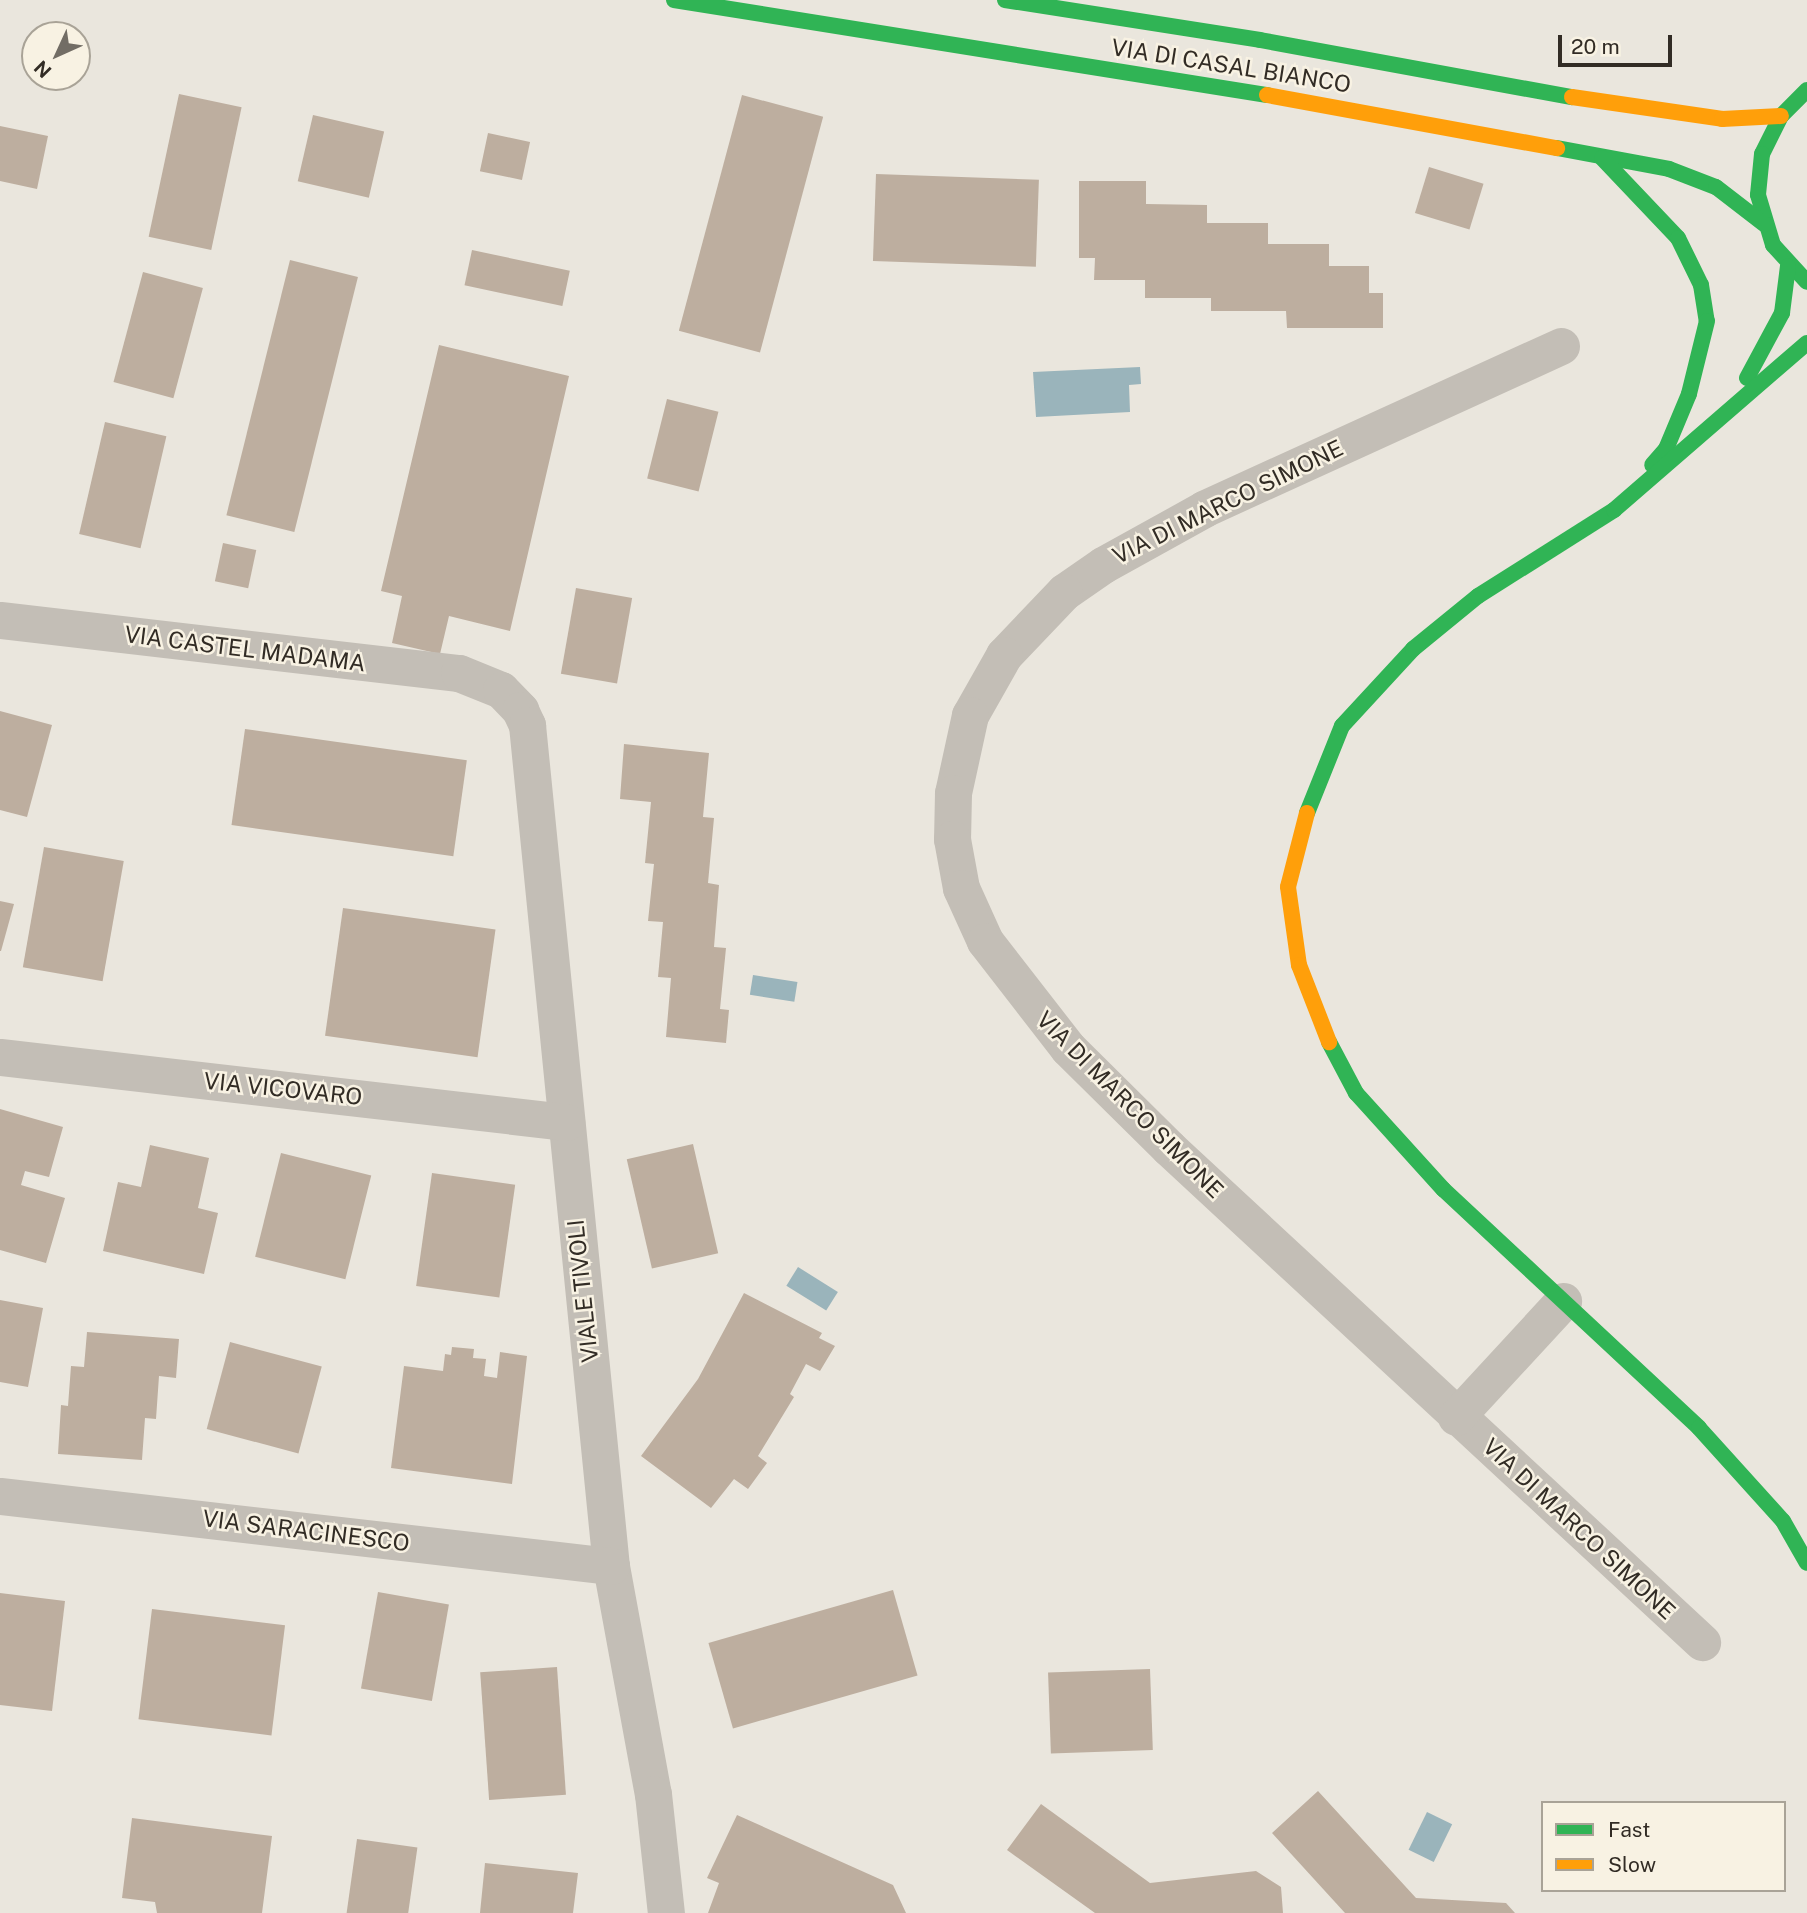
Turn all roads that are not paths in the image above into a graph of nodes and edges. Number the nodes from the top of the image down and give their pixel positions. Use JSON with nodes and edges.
{"nodes":[{"id":1,"x":674,"y":0,"type":"edge"},
{"id":2,"x":1005,"y":0,"type":"edge"},
{"id":3,"x":1807,"y":90,"type":"edge"},
{"id":4,"x":1780,"y":116,"type":"junction"},
{"id":5,"x":1602,"y":158,"type":"junction"},
{"id":6,"x":1764,"y":224,"type":"junction"},
{"id":7,"x":1788,"y":265,"type":"junction"},
{"id":8,"x":1807,"y":282,"type":"edge"},
{"id":9,"x":1807,"y":343,"type":"edge"},
{"id":10,"x":1561,"y":346,"type":"dead end"},
{"id":11,"x":1722,"y":418,"type":"junction"},
{"id":12,"x":1614,"y":510,"type":"junction"},
{"id":13,"x":0,"y":620,"type":"edge"},
{"id":14,"x":489,"y":683,"type":"joint"},
{"id":15,"x":0,"y":1057,"type":"edge"},
{"id":16,"x":566,"y":1122,"type":"junction"},
{"id":17,"x":1563,"y":1301,"type":"junction"},
{"id":18,"x":1457,"y":1417,"type":"junction"},
{"id":19,"x":0,"y":1496,"type":"edge"},
{"id":20,"x":1807,"y":1563,"type":"edge"},
{"id":21,"x":611,"y":1566,"type":"junction"},
{"id":22,"x":1702,"y":1642,"type":"dead end"},
{"id":23,"x":666,"y":1913,"type":"edge"}],
"edges":[{"from":1,"to":5,"type":"street","name":"VIA DI CASAL BIANCO"},
{"from":2,"to":4,"type":"street","name":"VIA DI CASAL BIANCO"},
{"from":3,"to":4,"type":"street"},
{"from":4,"to":6,"type":"street"},
{"from":5,"to":6,"type":"street","name":"VIA DI CASAL BIANCO"},
{"from":5,"to":12,"type":"street"},
{"from":6,"to":7,"type":"street"},
{"from":7,"to":8,"type":"street"},
{"from":7,"to":11,"type":"street"},
{"from":9,"to":11,"type":"street"},
{"from":10,"to":18,"type":"street","name":"VIA DI MARCO SIMONE"},
{"from":11,"to":12,"type":"street"},
{"from":12,"to":17,"type":"street"},
{"from":13,"to":14,"type":"street","name":"VIA CASTEL MADAMA"},
{"from":14,"to":16,"type":"street","name":"VIALE TIVOLI"},
{"from":15,"to":16,"type":"street","name":"VIA VICOVARO"},
{"from":16,"to":21,"type":"street","name":"VIALE TIVOLI"},
{"from":17,"to":18,"type":"street"},
{"from":17,"to":20,"type":"street"},
{"from":18,"to":22,"type":"street","name":"VIA DI MARCO SIMONE"},
{"from":19,"to":21,"type":"street","name":"VIA SARACINESCO"},
{"from":21,"to":23,"type":"street","name":"VIALE TIVOLI"}]}
